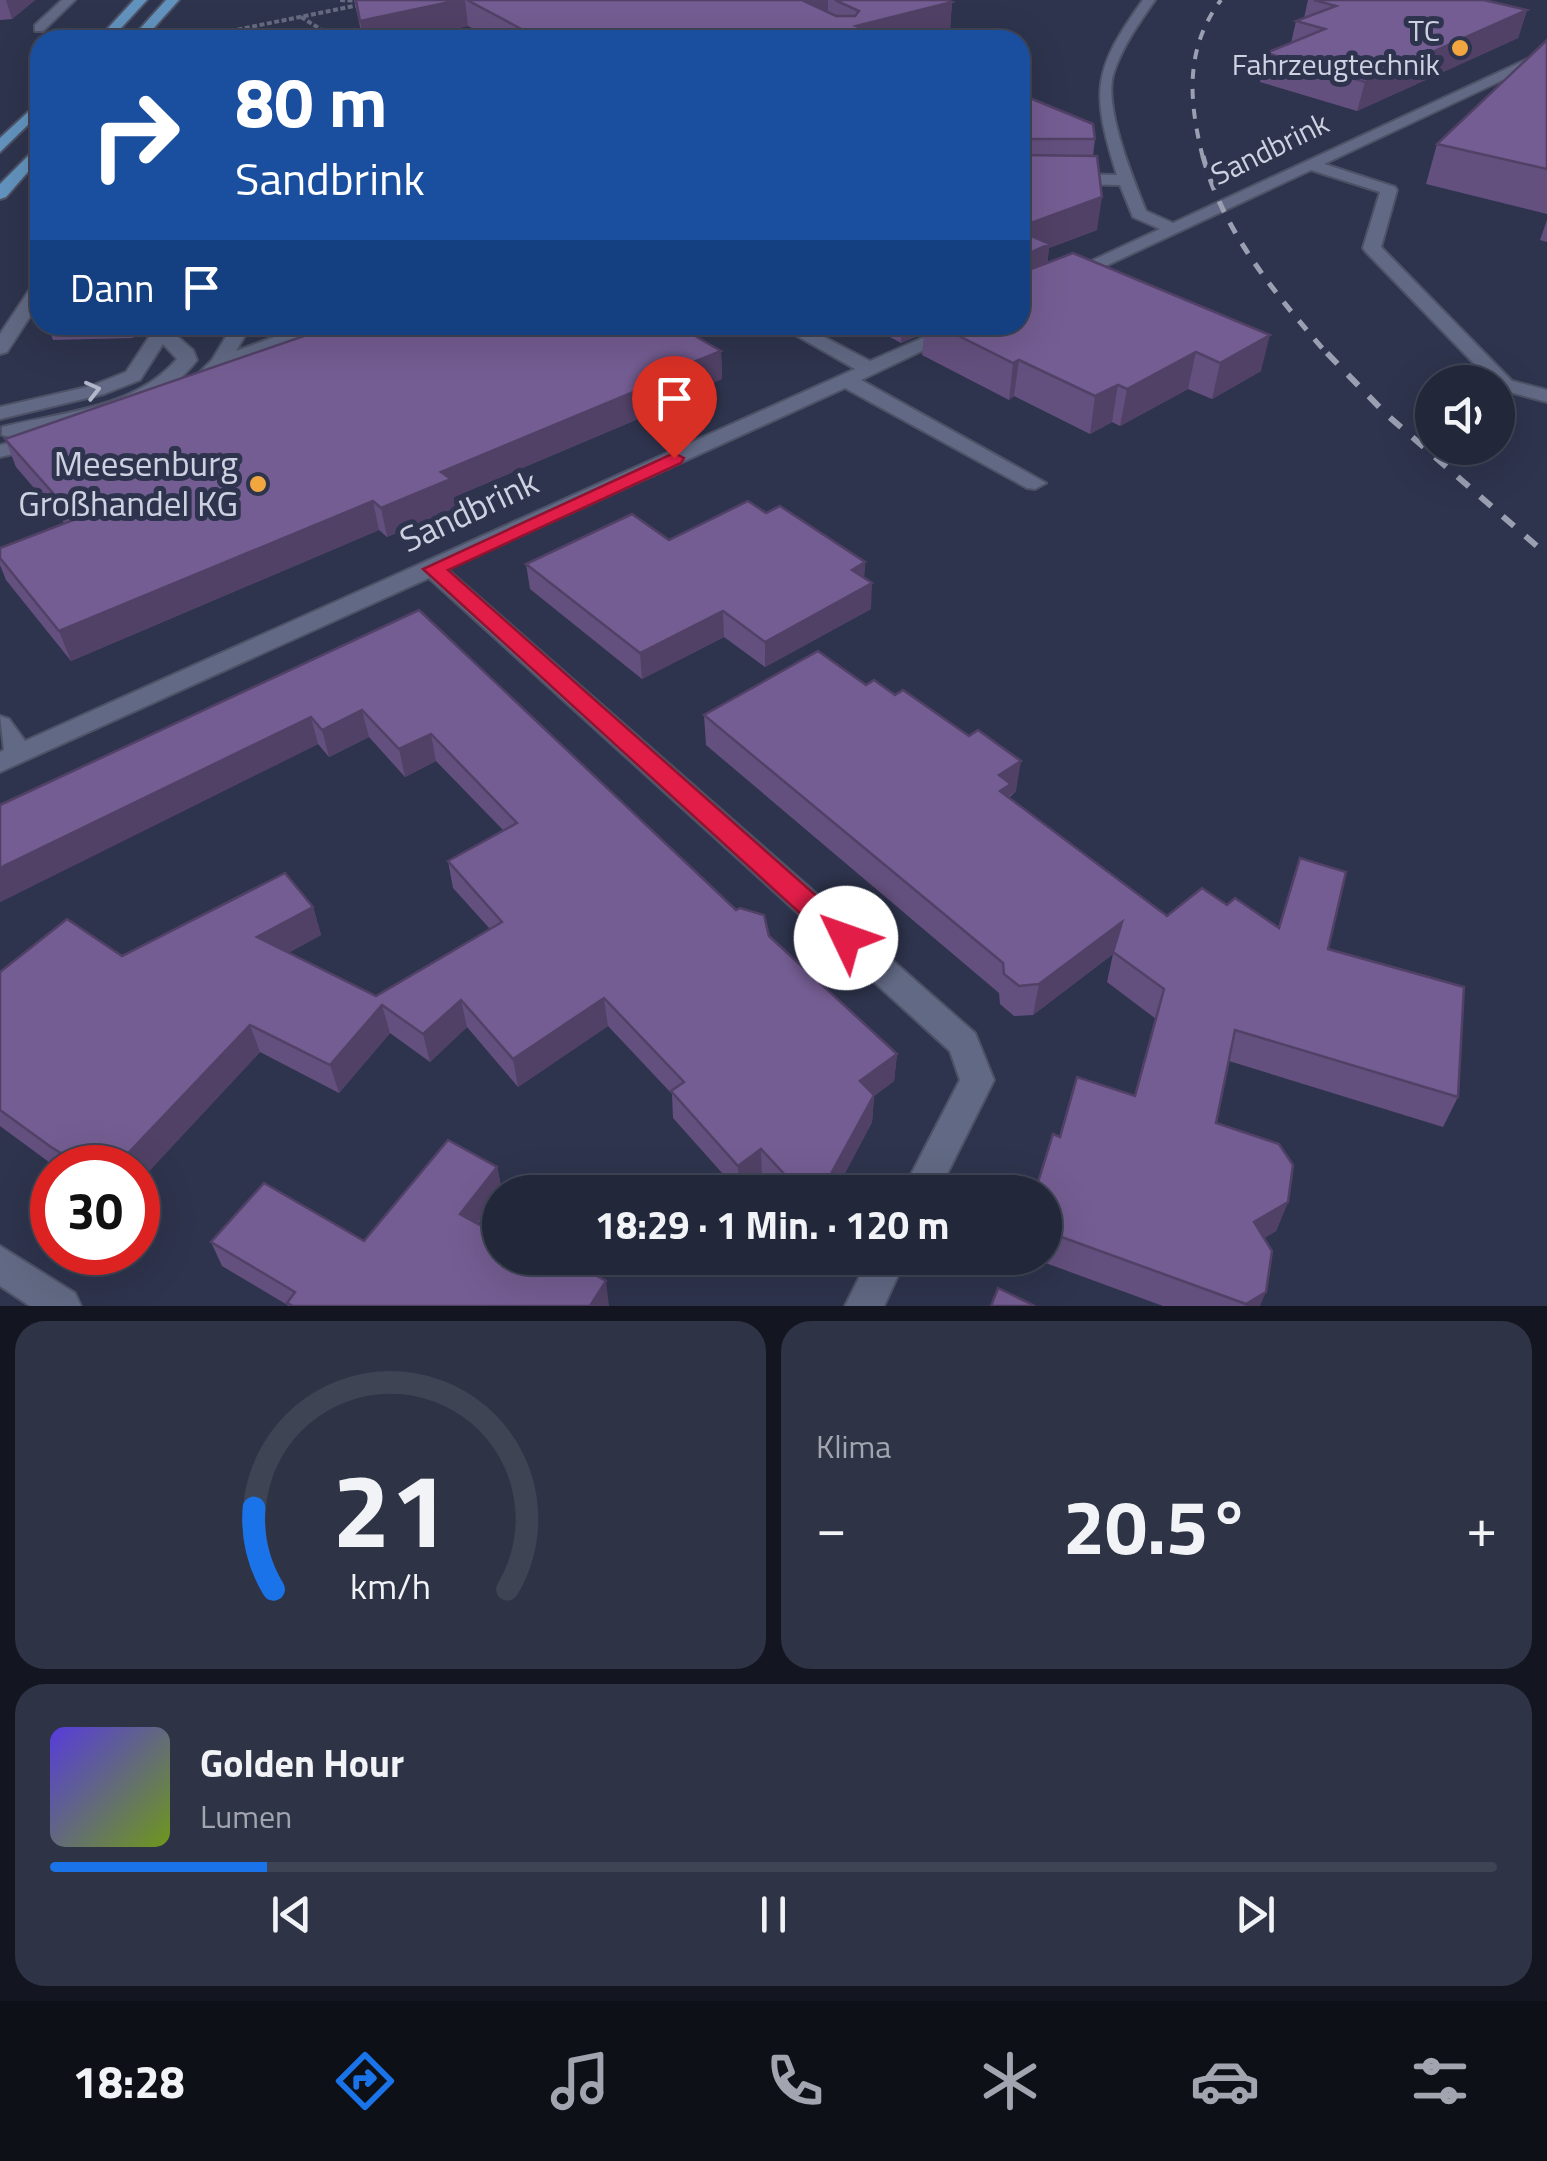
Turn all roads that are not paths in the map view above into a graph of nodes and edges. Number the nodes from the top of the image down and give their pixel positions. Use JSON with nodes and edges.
{"nodes":[{"id":1,"x":69,"y":0,"type":"edge"},
{"id":2,"x":141,"y":0,"type":"edge"},
{"id":3,"x":172,"y":0,"type":"edge"},
{"id":4,"x":1148,"y":0,"type":"edge"},
{"id":5,"x":39,"y":28,"type":"dead end"},
{"id":6,"x":112,"y":30,"type":"edge"},
{"id":7,"x":145,"y":30,"type":"edge"},
{"id":8,"x":1547,"y":54,"type":"edge"},
{"id":9,"x":30,"y":116,"type":"edge"},
{"id":10,"x":0,"y":147,"type":"edge"},
{"id":11,"x":30,"y":160,"type":"edge"},
{"id":12,"x":1310,"y":166,"type":"junction"},
{"id":13,"x":1030,"y":178,"type":"edge"},
{"id":14,"x":1125,"y":180,"type":"junction"},
{"id":15,"x":0,"y":194,"type":"edge"},
{"id":16,"x":1176,"y":230,"type":"junction"},
{"id":17,"x":1030,"y":296,"type":"edge"},
{"id":18,"x":30,"y":302,"type":"edge"},
{"id":19,"x":160,"y":335,"type":"edge"},
{"id":20,"x":169,"y":335,"type":"edge"},
{"id":21,"x":236,"y":335,"type":"edge"},
{"id":22,"x":302,"y":335,"type":"edge"},
{"id":23,"x":805,"y":335,"type":"edge"},
{"id":24,"x":945,"y":335,"type":"edge"},
{"id":25,"x":0,"y":348,"type":"edge"},
{"id":26,"x":220,"y":363,"type":"junction"},
{"id":27,"x":870,"y":369,"type":"junction"},
{"id":28,"x":846,"y":380,"type":"junction"},
{"id":29,"x":1547,"y":396,"type":"edge"},
{"id":30,"x":0,"y":412,"type":"edge"},
{"id":31,"x":0,"y":434,"type":"edge"},
{"id":32,"x":0,"y":451,"type":"edge"},
{"id":33,"x":1035,"y":483,"type":"dead end"},
{"id":34,"x":434,"y":569,"type":"junction"},
{"id":35,"x":0,"y":725,"type":"edge"},
{"id":36,"x":10,"y":759,"type":"edge"},
{"id":37,"x":929,"y":1175,"type":"edge"},
{"id":38,"x":0,"y":1264,"type":"edge"},
{"id":39,"x":880,"y":1275,"type":"edge"},
{"id":40,"x":62,"y":1306,"type":"edge"},
{"id":41,"x":864,"y":1306,"type":"edge"}],
"edges":[{"from":1,"to":5,"type":"street"},
{"from":2,"to":6,"type":"main road"},
{"from":3,"to":7,"type":"main road"},
{"from":4,"to":14,"type":"street"},
{"from":8,"to":12,"type":"street","name":"Sandbrink"},
{"from":9,"to":10,"type":"main road"},
{"from":11,"to":15,"type":"main road"},
{"from":12,"to":16,"type":"street","name":"Sandbrink"},
{"from":12,"to":29,"type":"street"},
{"from":13,"to":14,"type":"street"},
{"from":14,"to":16,"type":"street"},
{"from":16,"to":17,"type":"street","name":"Sandbrink"},
{"from":18,"to":25,"type":"street"},
{"from":30,"to":19,"type":"street","one_way":true},
{"from":20,"to":31,"type":"street"},
{"from":21,"to":26,"type":"street"},
{"from":22,"to":26,"type":"street"},
{"from":23,"to":27,"type":"street"},
{"from":24,"to":27,"type":"street","name":"Sandbrink"},
{"from":26,"to":32,"type":"street"},
{"from":27,"to":28,"type":"street","name":"Sandbrink"},
{"from":28,"to":33,"type":"street"},
{"from":28,"to":34,"type":"street","name":"Sandbrink"},
{"from":34,"to":36,"type":"street","name":"Sandbrink"},
{"from":34,"to":37,"type":"street"},
{"from":35,"to":36,"type":"street"},
{"from":38,"to":40,"type":"street"},
{"from":39,"to":41,"type":"street"}]}
